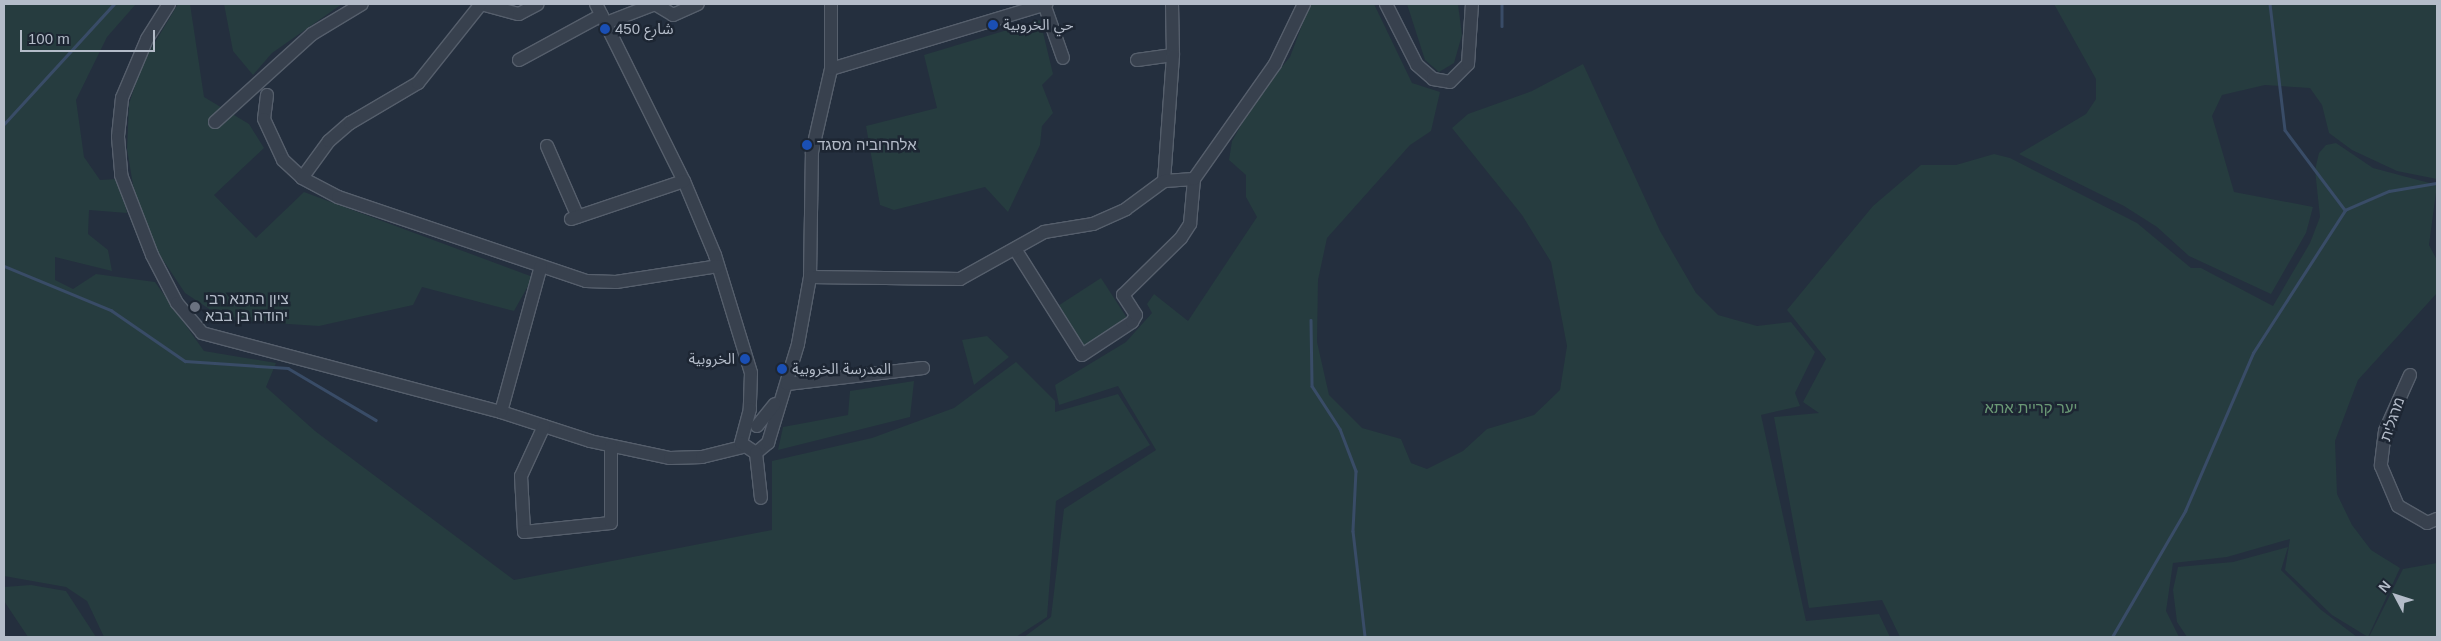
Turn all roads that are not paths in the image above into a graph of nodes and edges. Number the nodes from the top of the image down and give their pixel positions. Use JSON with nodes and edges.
{"nodes":[{"id":1,"x":169,"y":4,"type":"edge"},
{"id":2,"x":362,"y":4,"type":"edge"},
{"id":3,"x":481,"y":4,"type":"edge"},
{"id":4,"x":538,"y":4,"type":"edge"},
{"id":5,"x":698,"y":4,"type":"edge"},
{"id":6,"x":831,"y":4,"type":"edge"},
{"id":7,"x":1045,"y":4,"type":"edge"},
{"id":8,"x":1172,"y":4,"type":"edge"},
{"id":9,"x":1304,"y":4,"type":"edge"},
{"id":10,"x":1386,"y":4,"type":"edge"},
{"id":11,"x":1472,"y":4,"type":"edge"},
{"id":12,"x":601,"y":14,"type":"edge"},
{"id":13,"x":1173,"y":55,"type":"junction"},
{"id":14,"x":1063,"y":58,"type":"dead end"},
{"id":15,"x":519,"y":60,"type":"dead end"},
{"id":16,"x":1137,"y":60,"type":"dead end"},
{"id":17,"x":830,"y":69,"type":"junction"},
{"id":18,"x":267,"y":96,"type":"dead end"},
{"id":19,"x":215,"y":122,"type":"dead end"},
{"id":20,"x":548,"y":146,"type":"dead end"},
{"id":21,"x":302,"y":178,"type":"junction"},
{"id":22,"x":1194,"y":178,"type":"junction"},
{"id":23,"x":684,"y":181,"type":"junction"},
{"id":24,"x":1164,"y":181,"type":"junction"},
{"id":25,"x":1015,"y":249,"type":"junction"},
{"id":26,"x":541,"y":266,"type":"junction"},
{"id":27,"x":718,"y":266,"type":"junction"},
{"id":28,"x":810,"y":277,"type":"junction"},
{"id":29,"x":923,"y":368,"type":"dead end"},
{"id":30,"x":2410,"y":374,"type":"dead end"},
{"id":31,"x":787,"y":384,"type":"junction"},
{"id":32,"x":752,"y":395,"type":"junction"},
{"id":33,"x":779,"y":400,"type":"junction"},
{"id":34,"x":501,"y":412,"type":"junction"},
{"id":35,"x":544,"y":426,"type":"junction"},
{"id":36,"x":757,"y":426,"type":"junction"},
{"id":37,"x":742,"y":432,"type":"junction"},
{"id":38,"x":767,"y":434,"type":"junction"},
{"id":39,"x":612,"y":446,"type":"junction"},
{"id":40,"x":742,"y":447,"type":"junction"},
{"id":41,"x":756,"y":453,"type":"junction"},
{"id":42,"x":761,"y":498,"type":"dead end"},
{"id":43,"x":2437,"y":520,"type":"edge"}],
"edges":[{"from":1,"to":34,"type":"street"},
{"from":2,"to":19,"type":"street"},
{"from":3,"to":4,"type":"street"},
{"from":3,"to":21,"type":"street"},
{"from":5,"to":12,"type":"street"},
{"from":6,"to":17,"type":"street"},
{"from":7,"to":14,"type":"street"},
{"from":7,"to":17,"type":"street"},
{"from":8,"to":13,"type":"street"},
{"from":9,"to":22,"type":"street"},
{"from":10,"to":11,"type":"street"},
{"from":12,"to":15,"type":"street"},
{"from":12,"to":23,"type":"street"},
{"from":13,"to":16,"type":"street"},
{"from":13,"to":24,"type":"street"},
{"from":17,"to":28,"type":"street"},
{"from":18,"to":21,"type":"street"},
{"from":20,"to":23,"type":"street"},
{"from":21,"to":26,"type":"street"},
{"from":22,"to":24,"type":"street"},
{"from":22,"to":25,"type":"street"},
{"from":23,"to":27,"type":"street"},
{"from":24,"to":25,"type":"street"},
{"from":25,"to":28,"type":"street"},
{"from":26,"to":27,"type":"street"},
{"from":26,"to":34,"type":"street"},
{"from":27,"to":32,"type":"street"},
{"from":28,"to":31,"type":"street"},
{"from":29,"to":31,"type":"street"},
{"from":30,"to":43,"type":"street","name":"מרגלית"},
{"from":31,"to":33,"type":"street"},
{"from":32,"to":33,"type":"street"},
{"from":32,"to":36,"type":"street"},
{"from":32,"to":37,"type":"street"},
{"from":33,"to":36,"type":"street"},
{"from":33,"to":38,"type":"street"},
{"from":34,"to":35,"type":"street"},
{"from":35,"to":39,"type":"street"},
{"from":35,"to":39,"type":"street"},
{"from":36,"to":37,"type":"street"},
{"from":36,"to":38,"type":"street"},
{"from":37,"to":40,"type":"street"},
{"from":38,"to":41,"type":"street"},
{"from":39,"to":40,"type":"street"},
{"from":40,"to":41,"type":"street"},
{"from":41,"to":42,"type":"street"}]}
